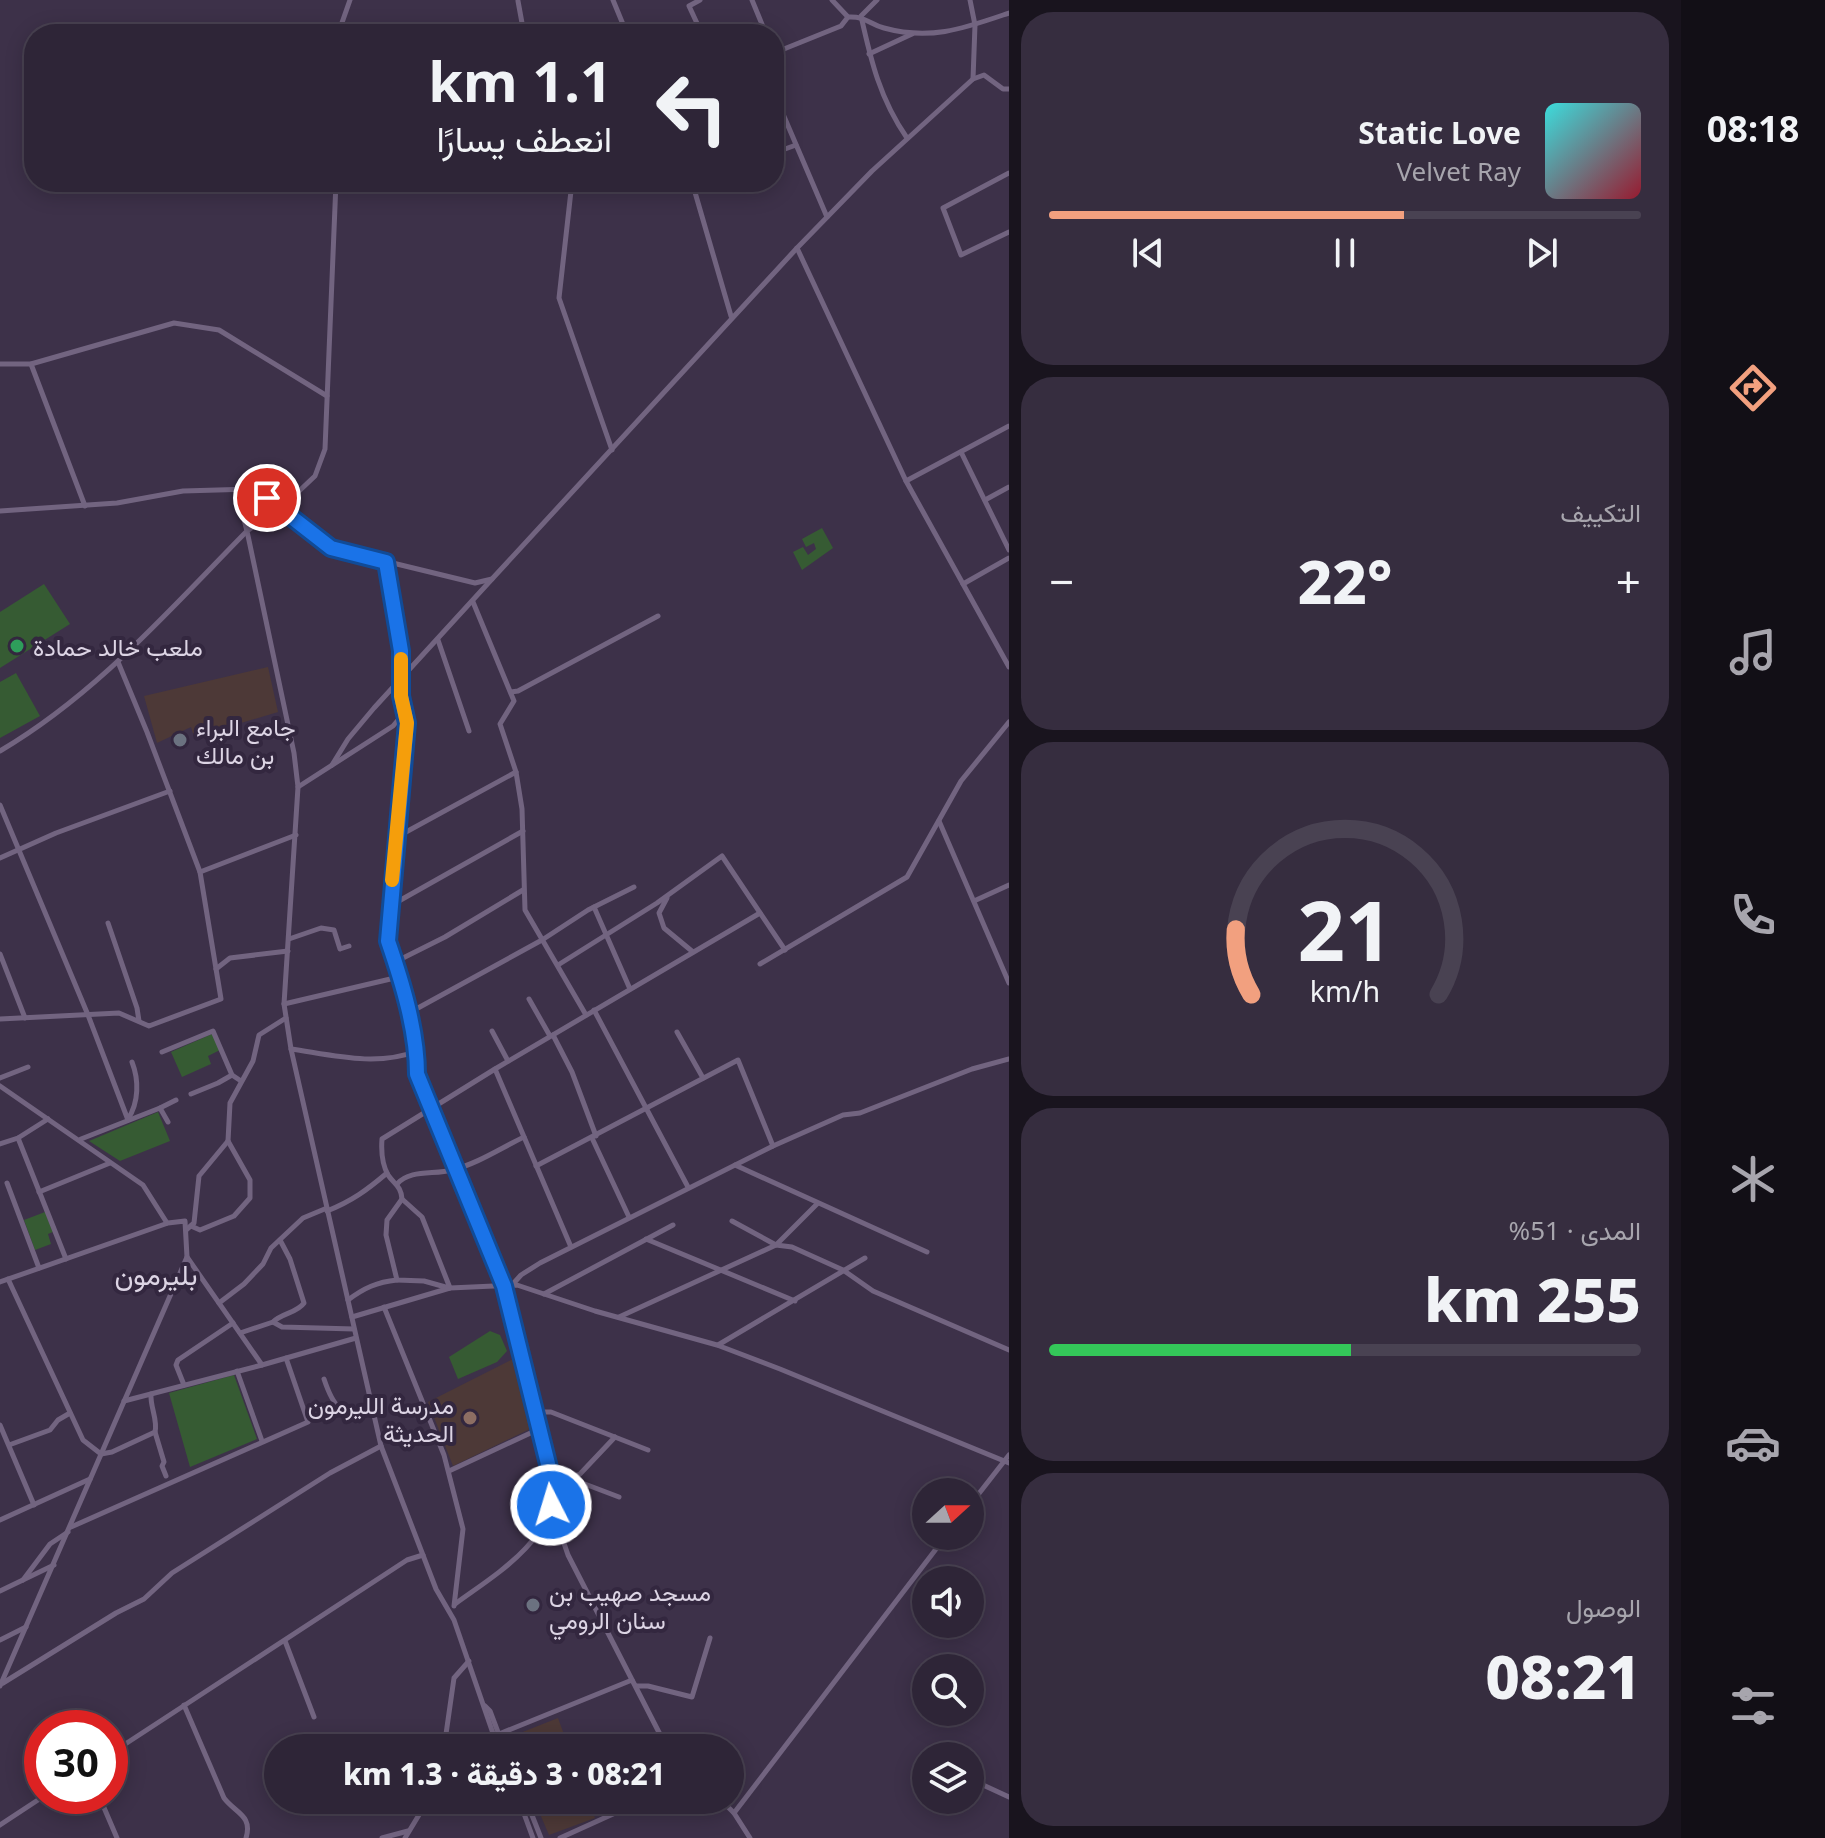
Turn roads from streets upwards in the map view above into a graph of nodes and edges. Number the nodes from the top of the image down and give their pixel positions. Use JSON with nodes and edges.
{"nodes":[{"id":1,"x":350,"y":0,"type":"edge"},
{"id":2,"x":613,"y":0,"type":"edge"},
{"id":3,"x":700,"y":0,"type":"edge"},
{"id":4,"x":752,"y":0,"type":"edge"},
{"id":5,"x":832,"y":0,"type":"edge"},
{"id":6,"x":877,"y":0,"type":"edge"},
{"id":7,"x":970,"y":0,"type":"edge"},
{"id":8,"x":518,"y":1,"type":"edge"},
{"id":9,"x":688,"y":3,"type":"edge"},
{"id":10,"x":1009,"y":13,"type":"edge"},
{"id":11,"x":861,"y":16,"type":"junction"},
{"id":12,"x":848,"y":17,"type":"junction"},
{"id":13,"x":342,"y":24,"type":"edge"},
{"id":14,"x":522,"y":24,"type":"edge"},
{"id":15,"x":623,"y":24,"type":"edge"},
{"id":16,"x":697,"y":24,"type":"edge"},
{"id":17,"x":762,"y":24,"type":"edge"},
{"id":18,"x":975,"y":25,"type":"junction"},
{"id":19,"x":913,"y":33,"type":"junction"},
{"id":20,"x":784,"y":49,"type":"edge"},
{"id":21,"x":869,"y":54,"type":"junction"},
{"id":22,"x":973,"y":79,"type":"junction"},
{"id":23,"x":1008,"y":90,"type":"edge"},
{"id":24,"x":784,"y":117,"type":"edge"},
{"id":25,"x":907,"y":138,"type":"junction"},
{"id":26,"x":796,"y":145,"type":"junction"},
{"id":27,"x":784,"y":149,"type":"edge"},
{"id":28,"x":1009,"y":173,"type":"edge"},
{"id":29,"x":336,"y":192,"type":"edge"},
{"id":30,"x":571,"y":192,"type":"edge"},
{"id":31,"x":695,"y":192,"type":"edge"},
{"id":32,"x":827,"y":217,"type":"junction"},
{"id":33,"x":1009,"y":232,"type":"edge"},
{"id":34,"x":797,"y":248,"type":"junction"},
{"id":35,"x":731,"y":317,"type":"junction"},
{"id":36,"x":0,"y":364,"type":"edge"},
{"id":37,"x":31,"y":364,"type":"junction"},
{"id":38,"x":327,"y":396,"type":"junction"},
{"id":39,"x":1009,"y":426,"type":"edge"},
{"id":40,"x":612,"y":450,"type":"junction"},
{"id":41,"x":961,"y":452,"type":"junction"},
{"id":42,"x":906,"y":481,"type":"junction"},
{"id":43,"x":1009,"y":487,"type":"edge"},
{"id":44,"x":236,"y":489,"type":"junction"},
{"id":45,"x":985,"y":500,"type":"junction"},
{"id":46,"x":85,"y":506,"type":"junction"},
{"id":47,"x":280,"y":509,"type":"junction"},
{"id":48,"x":0,"y":511,"type":"edge"},
{"id":49,"x":247,"y":531,"type":"junction"},
{"id":50,"x":1009,"y":550,"type":"edge"},
{"id":51,"x":1009,"y":558,"type":"edge"},
{"id":52,"x":386,"y":562,"type":"junction"},
{"id":53,"x":492,"y":579,"type":"junction"},
{"id":54,"x":963,"y":584,"type":"junction"},
{"id":55,"x":473,"y":602,"type":"junction"},
{"id":56,"x":658,"y":616,"type":"dead end"},
{"id":57,"x":438,"y":639,"type":"junction"},
{"id":58,"x":118,"y":662,"type":"junction"},
{"id":59,"x":1009,"y":667,"type":"edge"},
{"id":60,"x":402,"y":681,"type":"junction"},
{"id":61,"x":511,"y":692,"type":"junction"},
{"id":62,"x":405,"y":712,"type":"junction"},
{"id":63,"x":1009,"y":722,"type":"edge"},
{"id":64,"x":469,"y":731,"type":"dead end"},
{"id":65,"x":0,"y":751,"type":"edge"},
{"id":66,"x":332,"y":765,"type":"junction"},
{"id":67,"x":516,"y":772,"type":"junction"},
{"id":68,"x":298,"y":787,"type":"junction"},
{"id":69,"x":170,"y":791,"type":"junction"},
{"id":70,"x":0,"y":805,"type":"edge"},
{"id":71,"x":939,"y":820,"type":"junction"},
{"id":72,"x":524,"y":830,"type":"junction"},
{"id":73,"x":296,"y":835,"type":"junction"},
{"id":74,"x":395,"y":838,"type":"junction"},
{"id":75,"x":19,"y":850,"type":"junction"},
{"id":76,"x":0,"y":858,"type":"edge"},
{"id":77,"x":200,"y":872,"type":"junction"},
{"id":78,"x":1009,"y":885,"type":"edge"},
{"id":79,"x":634,"y":887,"type":"dead end"},
{"id":80,"x":524,"y":889,"type":"junction"},
{"id":81,"x":670,"y":894,"type":"junction"},
{"id":82,"x":974,"y":901,"type":"junction"},
{"id":83,"x":390,"y":906,"type":"junction"},
{"id":84,"x":594,"y":907,"type":"junction"},
{"id":85,"x":760,"y":913,"type":"junction"},
{"id":86,"x":108,"y":923,"type":"dead end"},
{"id":87,"x":607,"y":935,"type":"junction"},
{"id":88,"x":289,"y":939,"type":"junction"},
{"id":89,"x":542,"y":940,"type":"junction"},
{"id":90,"x":349,"y":946,"type":"dead end"},
{"id":91,"x":785,"y":950,"type":"junction"},
{"id":92,"x":288,"y":951,"type":"junction"},
{"id":93,"x":693,"y":952,"type":"junction"},
{"id":94,"x":0,"y":954,"type":"edge"},
{"id":95,"x":395,"y":962,"type":"junction"},
{"id":96,"x":760,"y":964,"type":"dead end"},
{"id":97,"x":558,"y":965,"type":"junction"},
{"id":98,"x":216,"y":969,"type":"junction"},
{"id":99,"x":399,"y":977,"type":"junction"},
{"id":100,"x":1009,"y":983,"type":"edge"},
{"id":101,"x":630,"y":989,"type":"junction"},
{"id":102,"x":529,"y":999,"type":"dead end"},
{"id":103,"x":284,"y":1004,"type":"junction"},
{"id":104,"x":594,"y":1010,"type":"junction"},
{"id":105,"x":407,"y":1014,"type":"junction"},
{"id":106,"x":88,"y":1015,"type":"junction"},
{"id":107,"x":586,"y":1015,"type":"junction"},
{"id":108,"x":25,"y":1018,"type":"junction"},
{"id":109,"x":286,"y":1018,"type":"junction"},
{"id":110,"x":0,"y":1019,"type":"edge"},
{"id":111,"x":139,"y":1022,"type":"junction"},
{"id":112,"x":492,"y":1031,"type":"dead end"},
{"id":113,"x":677,"y":1032,"type":"dead end"},
{"id":114,"x":552,"y":1035,"type":"junction"},
{"id":115,"x":291,"y":1049,"type":"junction"},
{"id":116,"x":417,"y":1051,"type":"junction"},
{"id":117,"x":162,"y":1052,"type":"dead end"},
{"id":118,"x":1009,"y":1059,"type":"edge"},
{"id":119,"x":508,"y":1061,"type":"junction"},
{"id":120,"x":132,"y":1062,"type":"dead end"},
{"id":121,"x":28,"y":1067,"type":"dead end"},
{"id":122,"x":495,"y":1069,"type":"junction"},
{"id":123,"x":232,"y":1075,"type":"junction"},
{"id":124,"x":0,"y":1078,"type":"edge"},
{"id":125,"x":703,"y":1078,"type":"junction"},
{"id":126,"x":241,"y":1081,"type":"junction"},
{"id":127,"x":0,"y":1086,"type":"edge"},
{"id":128,"x":191,"y":1094,"type":"dead end"},
{"id":129,"x":176,"y":1100,"type":"dead end"},
{"id":130,"x":160,"y":1108,"type":"junction"},
{"id":131,"x":647,"y":1108,"type":"junction"},
{"id":132,"x":430,"y":1109,"type":"junction"},
{"id":133,"x":48,"y":1119,"type":"junction"},
{"id":134,"x":128,"y":1120,"type":"junction"},
{"id":135,"x":168,"y":1122,"type":"dead end"},
{"id":136,"x":524,"y":1137,"type":"junction"},
{"id":137,"x":594,"y":1137,"type":"junction"},
{"id":138,"x":18,"y":1138,"type":"junction"},
{"id":139,"x":80,"y":1140,"type":"junction"},
{"id":140,"x":228,"y":1141,"type":"junction"},
{"id":141,"x":0,"y":1144,"type":"edge"},
{"id":142,"x":773,"y":1146,"type":"junction"},
{"id":143,"x":111,"y":1163,"type":"junction"},
{"id":144,"x":734,"y":1164,"type":"junction"},
{"id":145,"x":536,"y":1166,"type":"junction"},
{"id":146,"x":456,"y":1169,"type":"junction"},
{"id":147,"x":387,"y":1173,"type":"junction"},
{"id":148,"x":7,"y":1183,"type":"dead end"},
{"id":149,"x":397,"y":1184,"type":"junction"},
{"id":150,"x":688,"y":1187,"type":"junction"},
{"id":151,"x":39,"y":1192,"type":"junction"},
{"id":152,"x":402,"y":1199,"type":"junction"},
{"id":153,"x":817,"y":1204,"type":"junction"},
{"id":154,"x":327,"y":1210,"type":"junction"},
{"id":155,"x":629,"y":1217,"type":"junction"},
{"id":156,"x":732,"y":1221,"type":"dead end"},
{"id":157,"x":168,"y":1223,"type":"junction"},
{"id":158,"x":673,"y":1225,"type":"dead end"},
{"id":159,"x":188,"y":1228,"type":"junction"},
{"id":160,"x":646,"y":1239,"type":"junction"},
{"id":161,"x":280,"y":1240,"type":"junction"},
{"id":162,"x":776,"y":1245,"type":"junction"},
{"id":163,"x":571,"y":1247,"type":"junction"},
{"id":164,"x":927,"y":1252,"type":"dead end"},
{"id":165,"x":187,"y":1257,"type":"junction"},
{"id":166,"x":865,"y":1258,"type":"dead end"},
{"id":167,"x":66,"y":1259,"type":"junction"},
{"id":168,"x":39,"y":1268,"type":"junction"},
{"id":169,"x":721,"y":1269,"type":"junction"},
{"id":170,"x":843,"y":1270,"type":"junction"},
{"id":171,"x":8,"y":1279,"type":"junction"},
{"id":172,"x":397,"y":1280,"type":"junction"},
{"id":173,"x":0,"y":1282,"type":"edge"},
{"id":174,"x":512,"y":1285,"type":"junction"},
{"id":175,"x":504,"y":1286,"type":"junction"},
{"id":176,"x":450,"y":1288,"type":"junction"},
{"id":177,"x":544,"y":1294,"type":"junction"},
{"id":178,"x":348,"y":1300,"type":"junction"},
{"id":179,"x":796,"y":1301,"type":"junction"},
{"id":180,"x":219,"y":1303,"type":"junction"},
{"id":181,"x":384,"y":1307,"type":"junction"},
{"id":182,"x":352,"y":1317,"type":"junction"},
{"id":183,"x":618,"y":1317,"type":"junction"},
{"id":184,"x":273,"y":1322,"type":"junction"},
{"id":185,"x":233,"y":1323,"type":"junction"},
{"id":186,"x":354,"y":1329,"type":"junction"},
{"id":187,"x":240,"y":1333,"type":"junction"},
{"id":188,"x":356,"y":1338,"type":"junction"},
{"id":189,"x":717,"y":1345,"type":"junction"},
{"id":190,"x":1009,"y":1350,"type":"edge"},
{"id":191,"x":286,"y":1358,"type":"junction"},
{"id":192,"x":262,"y":1365,"type":"junction"},
{"id":193,"x":237,"y":1371,"type":"junction"},
{"id":194,"x":324,"y":1379,"type":"dead end"},
{"id":195,"x":184,"y":1385,"type":"junction"},
{"id":196,"x":151,"y":1394,"type":"junction"},
{"id":197,"x":124,"y":1401,"type":"junction"},
{"id":198,"x":371,"y":1409,"type":"junction"},
{"id":199,"x":534,"y":1412,"type":"junction"},
{"id":200,"x":70,"y":1413,"type":"junction"},
{"id":201,"x":0,"y":1425,"type":"edge"},
{"id":202,"x":537,"y":1430,"type":"junction"},
{"id":203,"x":155,"y":1432,"type":"junction"},
{"id":204,"x":615,"y":1437,"type":"junction"},
{"id":205,"x":262,"y":1441,"type":"junction"},
{"id":206,"x":9,"y":1445,"type":"junction"},
{"id":207,"x":381,"y":1446,"type":"junction"},
{"id":208,"x":648,"y":1450,"type":"dead end"},
{"id":209,"x":101,"y":1454,"type":"junction"},
{"id":210,"x":1009,"y":1455,"type":"edge"},
{"id":211,"x":1006,"y":1462,"type":"edge"},
{"id":212,"x":449,"y":1471,"type":"junction"},
{"id":213,"x":166,"y":1476,"type":"dead end"},
{"id":214,"x":569,"y":1478,"type":"junction"},
{"id":215,"x":91,"y":1479,"type":"junction"},
{"id":216,"x":552,"y":1480,"type":"junction"},
{"id":217,"x":984,"y":1488,"type":"edge"},
{"id":218,"x":619,"y":1497,"type":"dead end"},
{"id":219,"x":34,"y":1505,"type":"junction"},
{"id":220,"x":551,"y":1505,"type":"junction"},
{"id":221,"x":1,"y":1518,"type":"edge"},
{"id":222,"x":70,"y":1529,"type":"junction"},
{"id":223,"x":935,"y":1550,"type":"edge"},
{"id":224,"x":423,"y":1555,"type":"junction"},
{"id":225,"x":55,"y":1564,"type":"junction"},
{"id":226,"x":23,"y":1580,"type":"junction"},
{"id":227,"x":0,"y":1591,"type":"edge"},
{"id":228,"x":455,"y":1604,"type":"junction"},
{"id":229,"x":450,"y":1613,"type":"junction"},
{"id":230,"x":27,"y":1627,"type":"junction"},
{"id":231,"x":710,"y":1638,"type":"dead end"},
{"id":232,"x":0,"y":1640,"type":"edge"},
{"id":233,"x":285,"y":1641,"type":"junction"},
{"id":234,"x":469,"y":1661,"type":"junction"},
{"id":235,"x":632,"y":1680,"type":"junction"},
{"id":236,"x":1,"y":1685,"type":"edge"},
{"id":237,"x":636,"y":1686,"type":"junction"},
{"id":238,"x":484,"y":1704,"type":"junction"},
{"id":239,"x":184,"y":1705,"type":"junction"},
{"id":240,"x":314,"y":1717,"type":"dead end"},
{"id":241,"x":446,"y":1734,"type":"edge"},
{"id":242,"x":492,"y":1734,"type":"edge"},
{"id":243,"x":499,"y":1734,"type":"joint"},
{"id":244,"x":660,"y":1734,"type":"edge"},
{"id":245,"x":128,"y":1742,"type":"edge"},
{"id":246,"x":984,"y":1785,"type":"edge"},
{"id":247,"x":1009,"y":1797,"type":"edge"},
{"id":248,"x":744,"y":1800,"type":"edge"},
{"id":249,"x":24,"y":1809,"type":"edge"},
{"id":250,"x":107,"y":1814,"type":"edge"},
{"id":251,"x":419,"y":1814,"type":"edge"},
{"id":252,"x":526,"y":1814,"type":"edge"},
{"id":253,"x":530,"y":1814,"type":"edge"},
{"id":254,"x":613,"y":1814,"type":"edge"},
{"id":255,"x":735,"y":1814,"type":"edge"},
{"id":256,"x":0,"y":1825,"type":"edge"},
{"id":257,"x":409,"y":1831,"type":"junction"},
{"id":258,"x":537,"y":1836,"type":"edge"},
{"id":259,"x":117,"y":1838,"type":"edge"},
{"id":260,"x":246,"y":1838,"type":"edge"},
{"id":261,"x":382,"y":1838,"type":"edge"},
{"id":262,"x":405,"y":1838,"type":"edge"},
{"id":263,"x":560,"y":1838,"type":"edge"},
{"id":264,"x":750,"y":1838,"type":"edge"}],
"edges":[{"from":1,"to":13,"type":"street"},
{"from":2,"to":15,"type":"street"},
{"from":3,"to":9,"type":"street"},
{"from":4,"to":17,"type":"street"},
{"from":5,"to":12,"type":"street"},
{"from":6,"to":11,"type":"street"},
{"from":7,"to":18,"type":"street"},
{"from":8,"to":14,"type":"street"},
{"from":9,"to":16,"type":"street"},
{"from":10,"to":18,"type":"street"},
{"from":11,"to":12,"type":"street"},
{"from":11,"to":19,"type":"street"},
{"from":11,"to":21,"type":"street"},
{"from":12,"to":20,"type":"street"},
{"from":18,"to":19,"type":"street"},
{"from":18,"to":22,"type":"street"},
{"from":19,"to":21,"type":"street"},
{"from":21,"to":25,"type":"street"},
{"from":22,"to":23,"type":"street"},
{"from":22,"to":25,"type":"street"},
{"from":24,"to":26,"type":"street"},
{"from":25,"to":32,"type":"street"},
{"from":26,"to":27,"type":"street"},
{"from":26,"to":32,"type":"street"},
{"from":28,"to":33,"type":"street"},
{"from":29,"to":38,"type":"street"},
{"from":30,"to":40,"type":"street"},
{"from":31,"to":35,"type":"street"},
{"from":32,"to":34,"type":"street"},
{"from":34,"to":35,"type":"street"},
{"from":34,"to":42,"type":"street"},
{"from":35,"to":40,"type":"street"},
{"from":36,"to":37,"type":"street"},
{"from":37,"to":38,"type":"street"},
{"from":37,"to":46,"type":"street"},
{"from":38,"to":47,"type":"street"},
{"from":39,"to":41,"type":"street"},
{"from":40,"to":53,"type":"street"},
{"from":41,"to":42,"type":"street"},
{"from":41,"to":45,"type":"street"},
{"from":42,"to":54,"type":"street"},
{"from":43,"to":45,"type":"street"},
{"from":44,"to":46,"type":"street"},
{"from":44,"to":47,"type":"street"},
{"from":44,"to":49,"type":"street"},
{"from":45,"to":50,"type":"street"},
{"from":46,"to":48,"type":"street"},
{"from":47,"to":49,"type":"street"},
{"from":47,"to":52,"type":"street"},
{"from":49,"to":58,"type":"street"},
{"from":49,"to":68,"type":"street"},
{"from":51,"to":54,"type":"street"},
{"from":52,"to":53,"type":"street"},
{"from":52,"to":60,"type":"street"},
{"from":53,"to":55,"type":"street"},
{"from":54,"to":59,"type":"street"},
{"from":55,"to":57,"type":"street"},
{"from":55,"to":61,"type":"street"},
{"from":56,"to":61,"type":"street"},
{"from":57,"to":60,"type":"street"},
{"from":57,"to":64,"type":"street"},
{"from":58,"to":65,"type":"street"},
{"from":58,"to":69,"type":"street"},
{"from":60,"to":62,"type":"street"},
{"from":60,"to":66,"type":"street"},
{"from":61,"to":67,"type":"street"},
{"from":62,"to":66,"type":"street"},
{"from":62,"to":74,"type":"street"},
{"from":63,"to":71,"type":"street"},
{"from":66,"to":68,"type":"street"},
{"from":67,"to":72,"type":"street"},
{"from":67,"to":74,"type":"street"},
{"from":68,"to":73,"type":"street"},
{"from":69,"to":75,"type":"street"},
{"from":69,"to":77,"type":"street"},
{"from":70,"to":75,"type":"street"},
{"from":71,"to":82,"type":"street"},
{"from":71,"to":91,"type":"street"},
{"from":72,"to":80,"type":"street"},
{"from":72,"to":83,"type":"street"},
{"from":73,"to":77,"type":"street"},
{"from":73,"to":88,"type":"street"},
{"from":74,"to":83,"type":"street"},
{"from":75,"to":76,"type":"street"},
{"from":75,"to":106,"type":"street"},
{"from":77,"to":98,"type":"street"},
{"from":78,"to":82,"type":"street"},
{"from":79,"to":84,"type":"street"},
{"from":80,"to":89,"type":"street"},
{"from":80,"to":95,"type":"street"},
{"from":81,"to":85,"type":"street"},
{"from":81,"to":87,"type":"street"},
{"from":81,"to":93,"type":"street"},
{"from":82,"to":100,"type":"street"},
{"from":83,"to":95,"type":"street"},
{"from":84,"to":87,"type":"street"},
{"from":84,"to":89,"type":"street"},
{"from":85,"to":91,"type":"street"},
{"from":85,"to":93,"type":"street"},
{"from":86,"to":111,"type":"street"},
{"from":87,"to":97,"type":"street"},
{"from":87,"to":101,"type":"street"},
{"from":88,"to":90,"type":"street"},
{"from":88,"to":92,"type":"street"},
{"from":89,"to":97,"type":"street"},
{"from":89,"to":105,"type":"street"},
{"from":91,"to":96,"type":"street"},
{"from":92,"to":98,"type":"street"},
{"from":92,"to":103,"type":"street"},
{"from":93,"to":101,"type":"street"},
{"from":94,"to":108,"type":"street"},
{"from":95,"to":99,"type":"street"},
{"from":97,"to":107,"type":"street"},
{"from":98,"to":111,"type":"street"},
{"from":99,"to":103,"type":"street"},
{"from":99,"to":105,"type":"street"},
{"from":101,"to":104,"type":"street"},
{"from":102,"to":114,"type":"street"},
{"from":103,"to":109,"type":"street"},
{"from":104,"to":107,"type":"street"},
{"from":104,"to":131,"type":"street"},
{"from":105,"to":116,"type":"street"},
{"from":106,"to":108,"type":"street"},
{"from":106,"to":111,"type":"street"},
{"from":106,"to":134,"type":"street"},
{"from":107,"to":114,"type":"street"},
{"from":108,"to":110,"type":"street"},
{"from":109,"to":115,"type":"street"},
{"from":109,"to":126,"type":"street"},
{"from":112,"to":119,"type":"street"},
{"from":113,"to":125,"type":"street"},
{"from":114,"to":119,"type":"street"},
{"from":114,"to":137,"type":"street"},
{"from":115,"to":116,"type":"street"},
{"from":115,"to":154,"type":"street"},
{"from":116,"to":132,"type":"street"},
{"from":117,"to":123,"type":"street"},
{"from":118,"to":142,"type":"street"},
{"from":119,"to":122,"type":"street"},
{"from":120,"to":134,"type":"street"},
{"from":121,"to":124,"type":"street"},
{"from":122,"to":132,"type":"street"},
{"from":122,"to":136,"type":"street"},
{"from":123,"to":126,"type":"street"},
{"from":123,"to":128,"type":"street"},
{"from":125,"to":131,"type":"street"},
{"from":125,"to":142,"type":"street"},
{"from":126,"to":140,"type":"street"},
{"from":127,"to":133,"type":"street"},
{"from":129,"to":130,"type":"street"},
{"from":130,"to":134,"type":"street"},
{"from":130,"to":135,"type":"street"},
{"from":131,"to":137,"type":"street"},
{"from":131,"to":150,"type":"street"},
{"from":132,"to":146,"type":"street"},
{"from":132,"to":147,"type":"street"},
{"from":133,"to":138,"type":"street"},
{"from":133,"to":139,"type":"street"},
{"from":134,"to":139,"type":"street"},
{"from":136,"to":145,"type":"street"},
{"from":136,"to":146,"type":"street"},
{"from":137,"to":145,"type":"street"},
{"from":137,"to":155,"type":"street"},
{"from":138,"to":141,"type":"street"},
{"from":138,"to":151,"type":"street"},
{"from":139,"to":143,"type":"street"},
{"from":140,"to":159,"type":"street"},
{"from":140,"to":159,"type":"street"},
{"from":142,"to":144,"type":"street"},
{"from":143,"to":151,"type":"street"},
{"from":143,"to":157,"type":"street"},
{"from":144,"to":150,"type":"street"},
{"from":144,"to":153,"type":"street"},
{"from":145,"to":163,"type":"street"},
{"from":146,"to":149,"type":"street"},
{"from":146,"to":175,"type":"street"},
{"from":147,"to":149,"type":"street"},
{"from":147,"to":154,"type":"street"},
{"from":148,"to":168,"type":"street"},
{"from":149,"to":152,"type":"street"},
{"from":150,"to":155,"type":"street"},
{"from":151,"to":167,"type":"street"},
{"from":152,"to":172,"type":"street"},
{"from":152,"to":176,"type":"street"},
{"from":153,"to":162,"type":"street"},
{"from":153,"to":164,"type":"street"},
{"from":154,"to":161,"type":"street"},
{"from":154,"to":178,"type":"street"},
{"from":155,"to":163,"type":"street"},
{"from":156,"to":162,"type":"street"},
{"from":157,"to":159,"type":"street"},
{"from":157,"to":167,"type":"street"},
{"from":158,"to":160,"type":"street"},
{"from":159,"to":165,"type":"street"},
{"from":160,"to":169,"type":"street"},
{"from":160,"to":177,"type":"street"},
{"from":161,"to":180,"type":"street"},
{"from":161,"to":184,"type":"street"},
{"from":162,"to":169,"type":"street"},
{"from":162,"to":170,"type":"street"},
{"from":163,"to":174,"type":"street"},
{"from":165,"to":180,"type":"street"},
{"from":165,"to":197,"type":"street"},
{"from":166,"to":170,"type":"street"},
{"from":167,"to":168,"type":"street"},
{"from":168,"to":171,"type":"street"},
{"from":169,"to":179,"type":"street"},
{"from":169,"to":183,"type":"street"},
{"from":170,"to":179,"type":"street"},
{"from":170,"to":190,"type":"street"},
{"from":171,"to":173,"type":"street"},
{"from":171,"to":200,"type":"street"},
{"from":172,"to":176,"type":"street"},
{"from":172,"to":178,"type":"street"},
{"from":174,"to":175,"type":"street"},
{"from":174,"to":177,"type":"street"},
{"from":175,"to":176,"type":"street"},
{"from":175,"to":199,"type":"street"},
{"from":176,"to":181,"type":"street"},
{"from":177,"to":183,"type":"street"},
{"from":178,"to":182,"type":"street"},
{"from":179,"to":189,"type":"street"},
{"from":180,"to":185,"type":"street"},
{"from":181,"to":182,"type":"street"},
{"from":181,"to":212,"type":"street"},
{"from":182,"to":186,"type":"street"},
{"from":183,"to":189,"type":"street"},
{"from":184,"to":186,"type":"street"},
{"from":184,"to":187,"type":"street"},
{"from":185,"to":187,"type":"street"},
{"from":185,"to":195,"type":"street"},
{"from":186,"to":188,"type":"street"},
{"from":187,"to":192,"type":"street"},
{"from":188,"to":191,"type":"street"},
{"from":188,"to":198,"type":"street"},
{"from":189,"to":211,"type":"street"},
{"from":191,"to":192,"type":"street"},
{"from":191,"to":205,"type":"street"},
{"from":192,"to":193,"type":"street"},
{"from":193,"to":195,"type":"street"},
{"from":193,"to":205,"type":"street"},
{"from":194,"to":198,"type":"street"},
{"from":195,"to":196,"type":"street"},
{"from":196,"to":197,"type":"street"},
{"from":196,"to":203,"type":"street"},
{"from":197,"to":209,"type":"street"},
{"from":198,"to":207,"type":"street"},
{"from":199,"to":202,"type":"street"},
{"from":199,"to":204,"type":"street"},
{"from":200,"to":206,"type":"street"},
{"from":200,"to":209,"type":"street"},
{"from":201,"to":206,"type":"street"},
{"from":202,"to":212,"type":"street"},
{"from":202,"to":216,"type":"street"},
{"from":203,"to":209,"type":"street"},
{"from":203,"to":213,"type":"street"},
{"from":204,"to":208,"type":"street"},
{"from":204,"to":214,"type":"street"},
{"from":205,"to":222,"type":"street"},
{"from":206,"to":219,"type":"street"},
{"from":207,"to":224,"type":"street"},
{"from":207,"to":236,"type":"street"},
{"from":209,"to":215,"type":"street"},
{"from":210,"to":211,"type":"street"},
{"from":211,"to":217,"type":"street"},
{"from":212,"to":228,"type":"street"},
{"from":214,"to":216,"type":"street"},
{"from":214,"to":218,"type":"street"},
{"from":215,"to":219,"type":"street"},
{"from":215,"to":222,"type":"street"},
{"from":216,"to":220,"type":"street"},
{"from":219,"to":221,"type":"street"},
{"from":220,"to":228,"type":"street"},
{"from":220,"to":235,"type":"street"},
{"from":222,"to":225,"type":"street"},
{"from":222,"to":226,"type":"street"},
{"from":223,"to":248,"type":"street"},
{"from":224,"to":229,"type":"street"},
{"from":224,"to":233,"type":"street"},
{"from":225,"to":226,"type":"street"},
{"from":225,"to":230,"type":"street"},
{"from":226,"to":227,"type":"street"},
{"from":228,"to":229,"type":"street"},
{"from":229,"to":234,"type":"street"},
{"from":230,"to":232,"type":"street"},
{"from":230,"to":236,"type":"street"},
{"from":231,"to":237,"type":"street"},
{"from":233,"to":239,"type":"street"},
{"from":233,"to":240,"type":"street"},
{"from":234,"to":238,"type":"street"},
{"from":234,"to":241,"type":"street"},
{"from":235,"to":237,"type":"street"},
{"from":235,"to":243,"type":"street"},
{"from":237,"to":244,"type":"street"},
{"from":238,"to":242,"type":"street"},
{"from":238,"to":243,"type":"street"},
{"from":239,"to":245,"type":"street"},
{"from":239,"to":260,"type":"street"},
{"from":246,"to":247,"type":"street"},
{"from":249,"to":256,"type":"street"},
{"from":250,"to":259,"type":"street"},
{"from":251,"to":257,"type":"street"},
{"from":252,"to":258,"type":"street"},
{"from":253,"to":258,"type":"street"},
{"from":254,"to":263,"type":"street"},
{"from":255,"to":264,"type":"street"},
{"from":257,"to":261,"type":"street"},
{"from":257,"to":262,"type":"street"}]}
